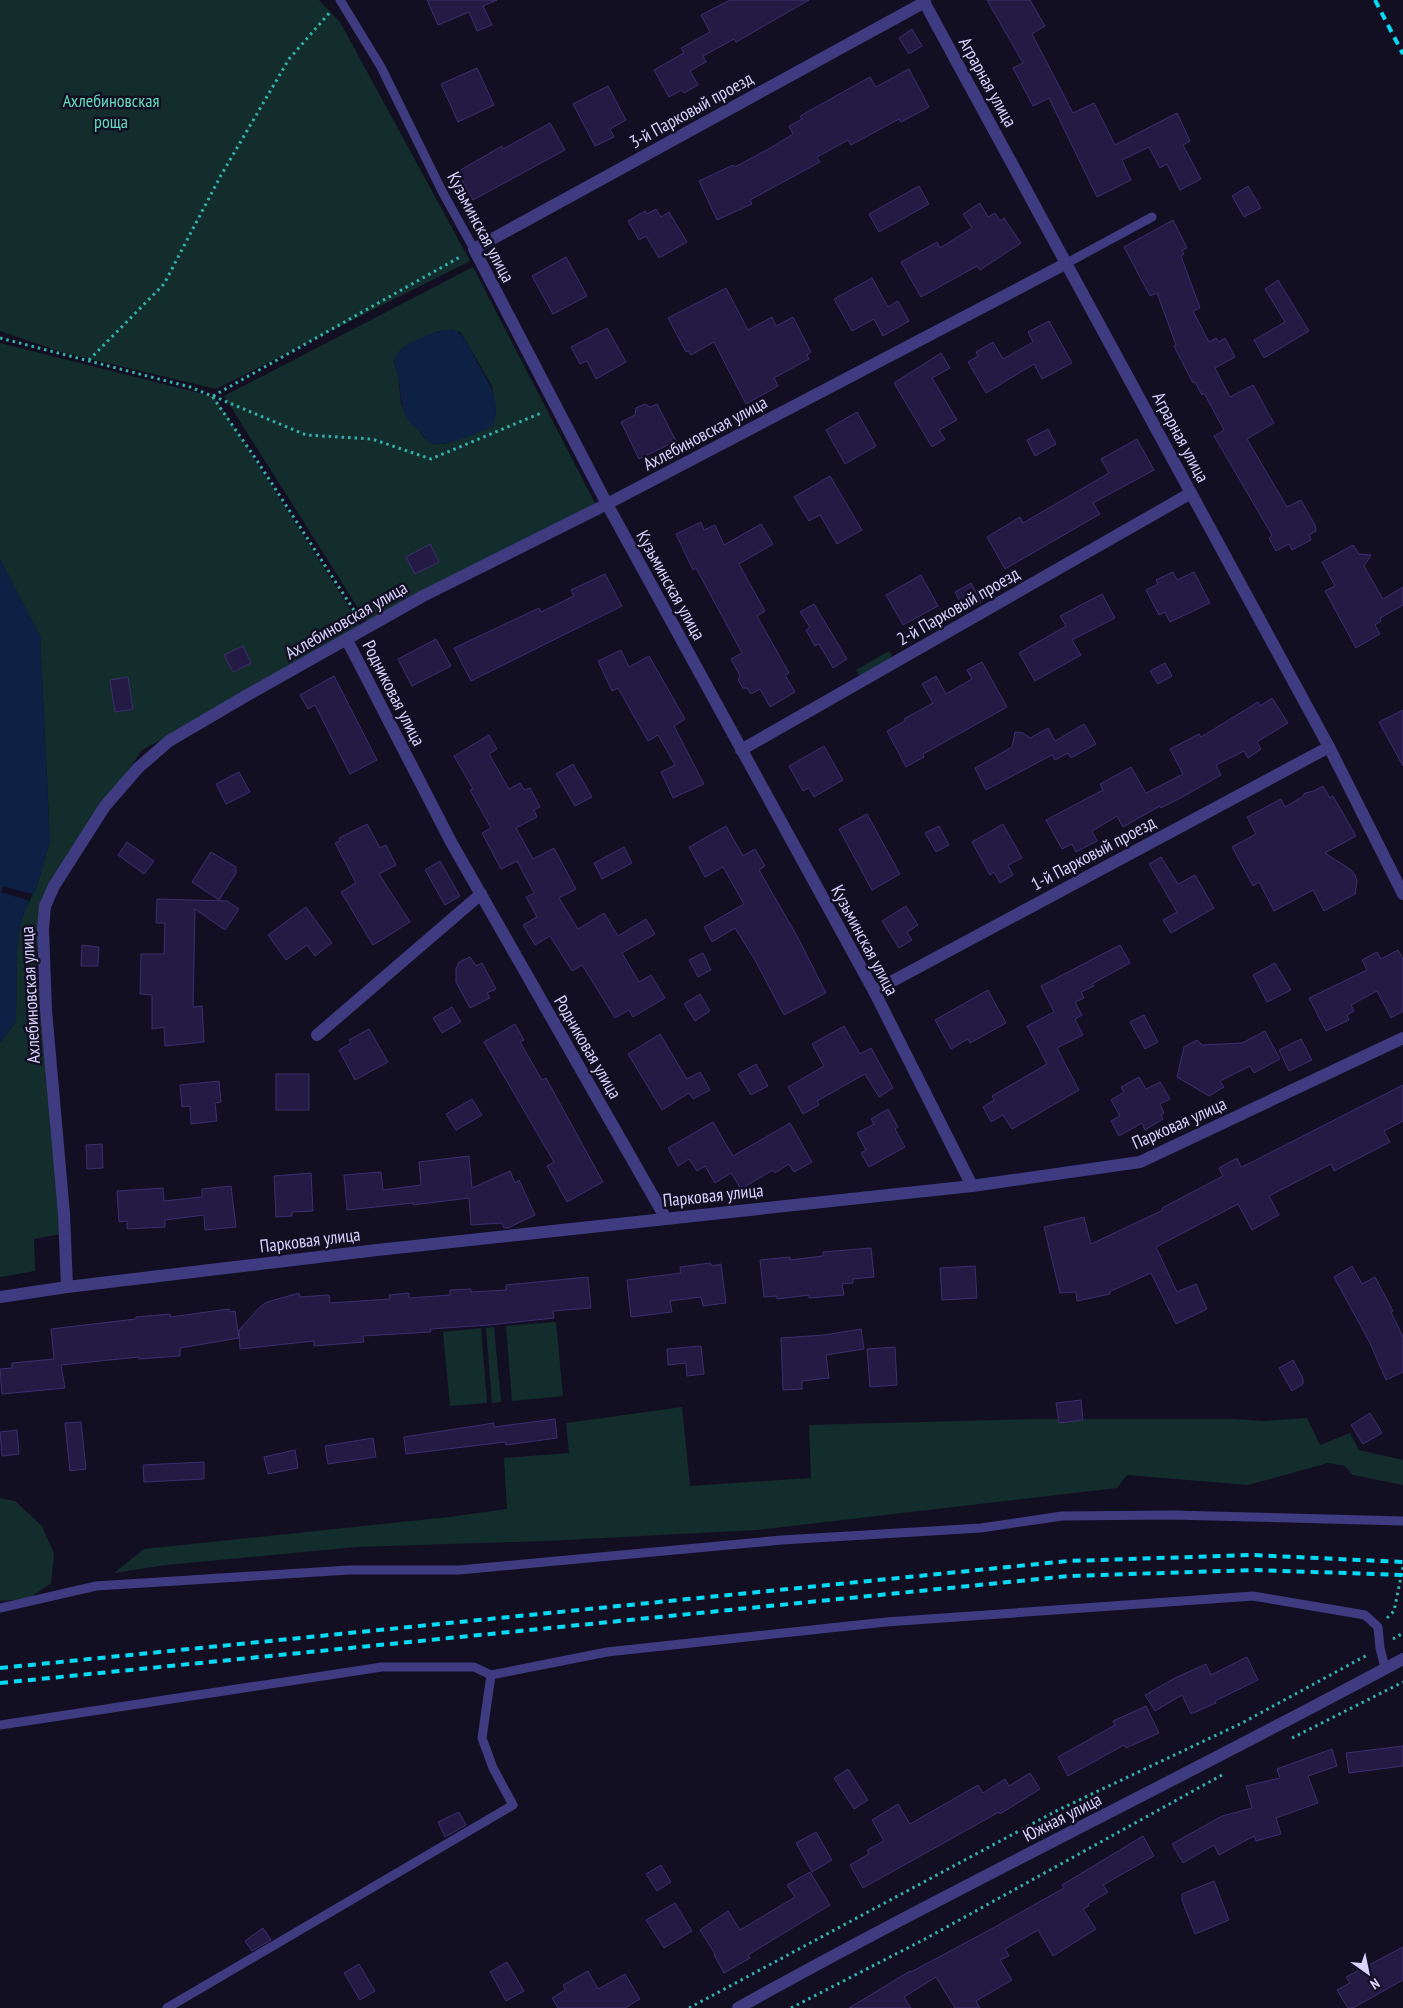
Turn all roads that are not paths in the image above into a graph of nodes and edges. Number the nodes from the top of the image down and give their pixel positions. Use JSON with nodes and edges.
{"nodes":[{"id":1,"x":340,"y":0,"type":"edge"},
{"id":2,"x":924,"y":1,"type":"edge"},
{"id":3,"x":1152,"y":217,"type":"dead end"},
{"id":4,"x":474,"y":249,"type":"junction"},
{"id":5,"x":1067,"y":263,"type":"junction"},
{"id":6,"x":1191,"y":493,"type":"junction"},
{"id":7,"x":607,"y":504,"type":"junction"},
{"id":8,"x":347,"y":640,"type":"junction"},
{"id":9,"x":1328,"y":747,"type":"junction"},
{"id":10,"x":741,"y":750,"type":"junction"},
{"id":11,"x":481,"y":894,"type":"junction"},
{"id":12,"x":1403,"y":894,"type":"edge"},
{"id":13,"x":874,"y":991,"type":"junction"},
{"id":14,"x":317,"y":1035,"type":"dead end"},
{"id":15,"x":1403,"y":1038,"type":"edge"},
{"id":16,"x":972,"y":1186,"type":"junction"},
{"id":17,"x":665,"y":1217,"type":"junction"},
{"id":18,"x":67,"y":1287,"type":"junction"},
{"id":19,"x":0,"y":1297,"type":"edge"},
{"id":20,"x":1403,"y":1521,"type":"edge"},
{"id":21,"x":0,"y":1608,"type":"edge"},
{"id":22,"x":1403,"y":1660,"type":"edge"},
{"id":23,"x":1385,"y":1668,"type":"junction"},
{"id":24,"x":491,"y":1675,"type":"junction"},
{"id":25,"x":0,"y":1725,"type":"edge"},
{"id":26,"x":167,"y":2008,"type":"edge"},
{"id":27,"x":738,"y":2008,"type":"edge"}],
"edges":[{"from":1,"to":4,"type":"lane","name":"Кузьминская улица"},
{"from":2,"to":4,"type":"street","name":"3-й Парковый проезд"},
{"from":2,"to":5,"type":"street","name":"Аграрная улица"},
{"from":3,"to":5,"type":"lane"},
{"from":4,"to":7,"type":"street","name":"Кузьминская улица"},
{"from":5,"to":6,"type":"street","name":"Аграрная улица"},
{"from":5,"to":7,"type":"street","name":"Ахлебиновская улица"},
{"from":6,"to":9,"type":"street","name":"Аграрная улица"},
{"from":6,"to":10,"type":"street","name":"2-й Парковый проезд"},
{"from":7,"to":8,"type":"street","name":"Ахлебиновская улица"},
{"from":7,"to":10,"type":"street","name":"Кузьминская улица"},
{"from":8,"to":11,"type":"street","name":"Родниковая улица"},
{"from":8,"to":18,"type":"street","name":"Ахлебиновская улица"},
{"from":9,"to":12,"type":"street","name":"Аграрная улица"},
{"from":9,"to":13,"type":"street","name":"1-й Парковый проезд"},
{"from":10,"to":13,"type":"street","name":"Кузьминская улица"},
{"from":11,"to":14,"type":"street"},
{"from":11,"to":17,"type":"street","name":"Родниковая улица"},
{"from":13,"to":16,"type":"street","name":"Кузьминская улица"},
{"from":15,"to":16,"type":"street","name":"Парковая улица"},
{"from":16,"to":17,"type":"street","name":"Парковая улица"},
{"from":17,"to":18,"type":"street","name":"Парковая улица"},
{"from":18,"to":19,"type":"street","name":"Парковая улица"},
{"from":20,"to":21,"type":"lane"},
{"from":22,"to":23,"type":"street","name":"Южная улица"},
{"from":23,"to":24,"type":"lane"},
{"from":23,"to":27,"type":"street","name":"Южная улица"},
{"from":24,"to":25,"type":"lane"},
{"from":24,"to":26,"type":"lane"}]}
